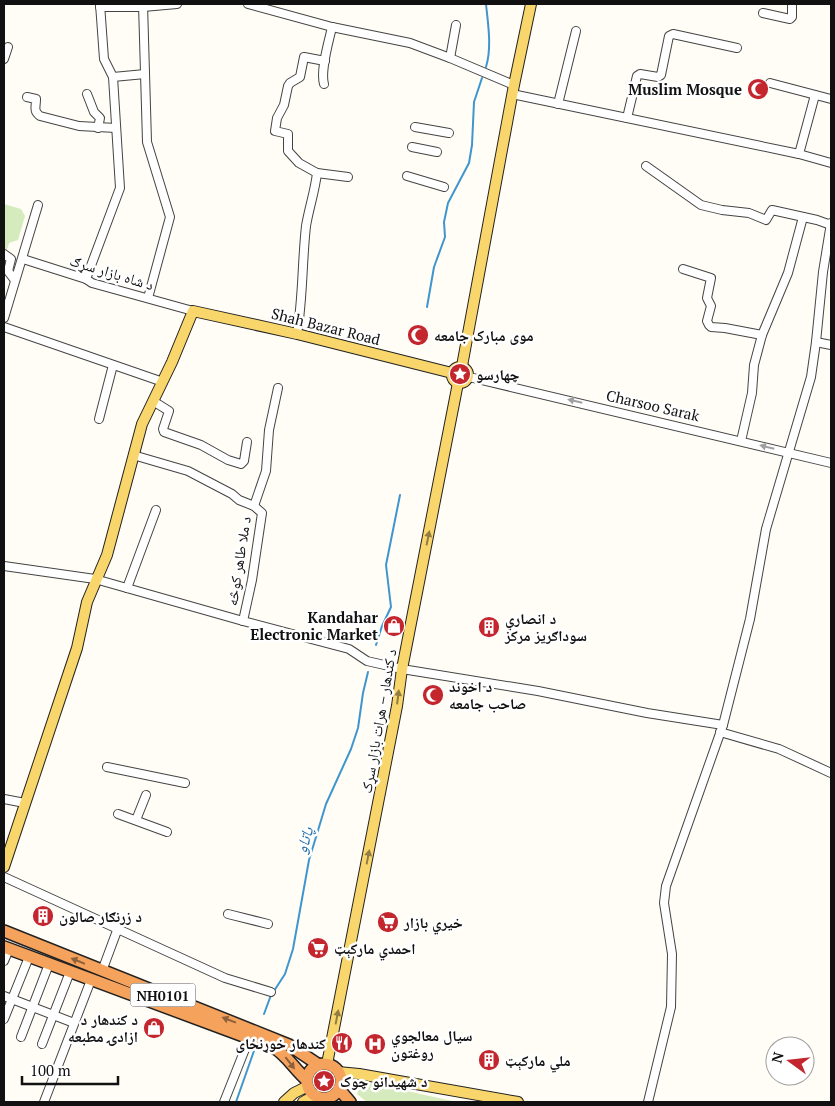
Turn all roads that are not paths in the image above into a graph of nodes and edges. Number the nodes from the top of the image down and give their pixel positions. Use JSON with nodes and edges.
{"nodes":[{"id":1,"x":177,"y":4,"type":"edge"},
{"id":2,"x":248,"y":4,"type":"edge"},
{"id":3,"x":531,"y":4,"type":"edge"},
{"id":4,"x":792,"y":4,"type":"edge"},
{"id":5,"x":100,"y":5,"type":"edge"},
{"id":6,"x":143,"y":5,"type":"edge"},
{"id":7,"x":763,"y":12,"type":"dead end"},
{"id":8,"x":456,"y":25,"type":"dead end"},
{"id":9,"x":332,"y":27,"type":"junction"},
{"id":10,"x":576,"y":31,"type":"dead end"},
{"id":11,"x":8,"y":47,"type":"dead end"},
{"id":12,"x":737,"y":48,"type":"dead end"},
{"id":13,"x":450,"y":58,"type":"junction"},
{"id":14,"x":4,"y":59,"type":"edge"},
{"id":15,"x":325,"y":61,"type":"junction"},
{"id":16,"x":145,"y":74,"type":"junction"},
{"id":17,"x":113,"y":77,"type":"junction"},
{"id":18,"x":324,"y":84,"type":"dead end"},
{"id":19,"x":770,"y":84,"type":"dead end"},
{"id":20,"x":513,"y":90,"type":"junction"},
{"id":21,"x":87,"y":94,"type":"dead end"},
{"id":22,"x":815,"y":95,"type":"junction"},
{"id":23,"x":27,"y":97,"type":"dead end"},
{"id":24,"x":831,"y":98,"type":"edge"},
{"id":25,"x":558,"y":104,"type":"junction"},
{"id":26,"x":627,"y":118,"type":"junction"},
{"id":27,"x":415,"y":127,"type":"dead end"},
{"id":28,"x":98,"y":128,"type":"junction"},
{"id":29,"x":116,"y":128,"type":"junction"},
{"id":30,"x":449,"y":133,"type":"dead end"},
{"id":31,"x":412,"y":148,"type":"dead end"},
{"id":32,"x":437,"y":152,"type":"dead end"},
{"id":33,"x":799,"y":154,"type":"junction"},
{"id":34,"x":831,"y":163,"type":"edge"},
{"id":35,"x":646,"y":166,"type":"dead end"},
{"id":36,"x":318,"y":173,"type":"junction"},
{"id":37,"x":407,"y":176,"type":"dead end"},
{"id":38,"x":348,"y":177,"type":"dead end"},
{"id":39,"x":444,"y":186,"type":"dead end"},
{"id":40,"x":38,"y":205,"type":"dead end"},
{"id":41,"x":803,"y":217,"type":"junction"},
{"id":42,"x":831,"y":224,"type":"edge"},
{"id":43,"x":4,"y":254,"type":"edge"},
{"id":44,"x":22,"y":259,"type":"junction"},
{"id":45,"x":683,"y":268,"type":"dead end"},
{"id":46,"x":14,"y":279,"type":"dead end"},
{"id":47,"x":86,"y":279,"type":"junction"},
{"id":48,"x":148,"y":298,"type":"junction"},
{"id":49,"x":193,"y":311,"type":"junction"},
{"id":50,"x":4,"y":318,"type":"edge"},
{"id":51,"x":4,"y":327,"type":"edge"},
{"id":52,"x":297,"y":334,"type":"junction"},
{"id":53,"x":762,"y":335,"type":"junction"},
{"id":54,"x":816,"y":342,"type":"junction"},
{"id":55,"x":831,"y":344,"type":"edge"},
{"id":56,"x":113,"y":365,"type":"junction"},
{"id":57,"x":462,"y":366,"type":"junction"},
{"id":58,"x":452,"y":373,"type":"junction"},
{"id":59,"x":468,"y":376,"type":"junction"},
{"id":60,"x":163,"y":382,"type":"junction"},
{"id":61,"x":458,"y":383,"type":"junction"},
{"id":62,"x":278,"y":388,"type":"dead end"},
{"id":63,"x":153,"y":401,"type":"junction"},
{"id":64,"x":99,"y":419,"type":"dead end"},
{"id":65,"x":741,"y":441,"type":"junction"},
{"id":66,"x":247,"y":442,"type":"dead end"},
{"id":67,"x":789,"y":452,"type":"junction"},
{"id":68,"x":134,"y":455,"type":"junction"},
{"id":69,"x":831,"y":463,"type":"edge"},
{"id":70,"x":254,"y":506,"type":"junction"},
{"id":71,"x":156,"y":510,"type":"dead end"},
{"id":72,"x":4,"y":566,"type":"edge"},
{"id":73,"x":95,"y":579,"type":"junction"},
{"id":74,"x":127,"y":588,"type":"junction"},
{"id":75,"x":243,"y":622,"type":"junction"},
{"id":76,"x":402,"y":669,"type":"junction"},
{"id":77,"x":722,"y":729,"type":"junction"},
{"id":78,"x":107,"y":767,"type":"dead end"},
{"id":79,"x":831,"y":773,"type":"edge"},
{"id":80,"x":185,"y":783,"type":"dead end"},
{"id":81,"x":146,"y":795,"type":"dead end"},
{"id":82,"x":4,"y":799,"type":"edge"},
{"id":83,"x":25,"y":803,"type":"junction"},
{"id":84,"x":118,"y":814,"type":"dead end"},
{"id":85,"x":136,"y":820,"type":"junction"},
{"id":86,"x":167,"y":832,"type":"dead end"},
{"id":87,"x":4,"y":867,"type":"edge"},
{"id":88,"x":4,"y":877,"type":"edge"},
{"id":89,"x":228,"y":914,"type":"dead end"},
{"id":90,"x":268,"y":924,"type":"dead end"},
{"id":91,"x":118,"y":928,"type":"junction"},
{"id":92,"x":4,"y":931,"type":"edge"},
{"id":93,"x":6,"y":948,"type":"edge"},
{"id":94,"x":29,"y":957,"type":"junction"},
{"id":95,"x":4,"y":961,"type":"edge"},
{"id":96,"x":49,"y":964,"type":"junction"},
{"id":97,"x":102,"y":971,"type":"junction"},
{"id":98,"x":70,"y":972,"type":"junction"},
{"id":99,"x":91,"y":980,"type":"junction"},
{"id":100,"x":271,"y":992,"type":"dead end"},
{"id":101,"x":4,"y":996,"type":"edge"},
{"id":102,"x":12,"y":1000,"type":"junction"},
{"id":103,"x":32,"y":1007,"type":"junction"},
{"id":104,"x":53,"y":1015,"type":"junction"},
{"id":105,"x":4,"y":1019,"type":"edge"},
{"id":106,"x":74,"y":1023,"type":"junction"},
{"id":107,"x":21,"y":1037,"type":"dead end"},
{"id":108,"x":249,"y":1039,"type":"junction"},
{"id":109,"x":42,"y":1044,"type":"dead end"},
{"id":110,"x":323,"y":1065,"type":"junction"},
{"id":111,"x":338,"y":1072,"type":"junction"},
{"id":112,"x":308,"y":1083,"type":"junction"},
{"id":113,"x":339,"y":1089,"type":"junction"},
{"id":114,"x":316,"y":1096,"type":"junction"},
{"id":115,"x":44,"y":1102,"type":"edge"},
{"id":116,"x":224,"y":1102,"type":"edge"},
{"id":117,"x":284,"y":1102,"type":"edge"},
{"id":118,"x":303,"y":1102,"type":"edge"},
{"id":119,"x":350,"y":1102,"type":"edge"},
{"id":120,"x":518,"y":1102,"type":"edge"},
{"id":121,"x":648,"y":1102,"type":"edge"}],
"edges":[{"from":1,"to":6,"type":"street"},
{"from":2,"to":9,"type":"street"},
{"from":3,"to":20,"type":"main road"},
{"from":4,"to":7,"type":"street"},
{"from":5,"to":6,"type":"street"},
{"from":5,"to":17,"type":"street"},
{"from":6,"to":16,"type":"street"},
{"from":8,"to":13,"type":"street"},
{"from":9,"to":13,"type":"street"},
{"from":9,"to":15,"type":"street"},
{"from":10,"to":25,"type":"street"},
{"from":11,"to":14,"type":"street"},
{"from":12,"to":26,"type":"street"},
{"from":13,"to":20,"type":"street"},
{"from":15,"to":18,"type":"street"},
{"from":15,"to":36,"type":"street"},
{"from":16,"to":17,"type":"street"},
{"from":16,"to":48,"type":"street"},
{"from":17,"to":29,"type":"street"},
{"from":19,"to":22,"type":"street"},
{"from":20,"to":25,"type":"street"},
{"from":20,"to":57,"type":"main road"},
{"from":21,"to":28,"type":"street"},
{"from":22,"to":24,"type":"street"},
{"from":22,"to":33,"type":"street"},
{"from":23,"to":28,"type":"street"},
{"from":25,"to":26,"type":"street"},
{"from":26,"to":33,"type":"street"},
{"from":27,"to":30,"type":"street"},
{"from":28,"to":29,"type":"street"},
{"from":29,"to":47,"type":"street"},
{"from":31,"to":32,"type":"street"},
{"from":33,"to":34,"type":"street"},
{"from":35,"to":41,"type":"street"},
{"from":36,"to":38,"type":"street"},
{"from":36,"to":52,"type":"street"},
{"from":37,"to":39,"type":"street"},
{"from":40,"to":44,"type":"street"},
{"from":41,"to":42,"type":"street"},
{"from":41,"to":53,"type":"street"},
{"from":42,"to":54,"type":"street"},
{"from":43,"to":46,"type":"street"},
{"from":44,"to":47,"type":"street","name":"د شاه بازار سړګ"},
{"from":44,"to":50,"type":"street"},
{"from":45,"to":53,"type":"street"},
{"from":47,"to":48,"type":"street","name":"د شاه بازار سړګ"},
{"from":48,"to":49,"type":"street","name":"د شاه بازار سړګ"},
{"from":49,"to":52,"type":"main road","name":"Shah Bazar Road"},
{"from":49,"to":60,"type":"main road"},
{"from":51,"to":56,"type":"street"},
{"from":52,"to":58,"type":"main road","name":"Shah Bazar Road"},
{"from":53,"to":65,"type":"street"},
{"from":54,"to":55,"type":"street"},
{"from":54,"to":67,"type":"street"},
{"from":56,"to":60,"type":"street"},
{"from":56,"to":64,"type":"street"},
{"from":57,"to":58,"type":"main road"},
{"from":57,"to":59,"type":"main road"},
{"from":58,"to":61,"type":"main road"},
{"from":59,"to":61,"type":"main road"},
{"from":65,"to":59,"type":"street","name":"Charsoo Sarak","one_way":true},
{"from":60,"to":63,"type":"main road"},
{"from":76,"to":61,"type":"main road","name":"د کندهار – هرات بازار سړک","one_way":true},
{"from":62,"to":70,"type":"street"},
{"from":63,"to":66,"type":"street"},
{"from":63,"to":68,"type":"main road"},
{"from":67,"to":65,"type":"street","name":"Charsoo Sarak","one_way":true},
{"from":67,"to":69,"type":"street","name":"Charsoo Sarak"},
{"from":67,"to":77,"type":"street"},
{"from":68,"to":70,"type":"street"},
{"from":68,"to":73,"type":"main road"},
{"from":70,"to":75,"type":"street","name":"د ملا طاهر کوڅه"},
{"from":71,"to":74,"type":"street"},
{"from":72,"to":73,"type":"street"},
{"from":73,"to":74,"type":"street"},
{"from":73,"to":83,"type":"main road"},
{"from":74,"to":75,"type":"street"},
{"from":75,"to":76,"type":"street"},
{"from":76,"to":77,"type":"street"},
{"from":110,"to":76,"type":"main road","name":"د کندهار – هرات بازار سړک","one_way":true},
{"from":77,"to":79,"type":"street"},
{"from":77,"to":121,"type":"street"},
{"from":78,"to":80,"type":"street"},
{"from":81,"to":85,"type":"street"},
{"from":82,"to":83,"type":"street"},
{"from":83,"to":87,"type":"main road"},
{"from":84,"to":85,"type":"street"},
{"from":85,"to":86,"type":"street"},
{"from":88,"to":91,"type":"street"},
{"from":89,"to":90,"type":"street"},
{"from":91,"to":97,"type":"street"},
{"from":91,"to":100,"type":"street"},
{"from":97,"to":92,"type":"highway","number":"NH0101","one_way":true},
{"from":93,"to":94,"type":"highway","number":"NH0101"},
{"from":93,"to":95,"type":"street"},
{"from":94,"to":96,"type":"highway","number":"NH0101"},
{"from":94,"to":102,"type":"street"},
{"from":96,"to":98,"type":"highway","number":"NH0101"},
{"from":96,"to":103,"type":"street"},
{"from":110,"to":97,"type":"highway","number":"NH0101","one_way":true},
{"from":98,"to":99,"type":"highway","number":"NH0101"},
{"from":98,"to":104,"type":"street"},
{"from":99,"to":106,"type":"street"},
{"from":99,"to":108,"type":"highway","number":"NH0101"},
{"from":101,"to":102,"type":"street"},
{"from":102,"to":103,"type":"street"},
{"from":102,"to":105,"type":"street"},
{"from":103,"to":104,"type":"street"},
{"from":103,"to":107,"type":"street"},
{"from":104,"to":106,"type":"street"},
{"from":104,"to":109,"type":"street"},
{"from":106,"to":115,"type":"street"},
{"from":108,"to":112,"type":"highway","number":"NH0101","one_way":true},
{"from":108,"to":116,"type":"street"},
{"from":110,"to":111,"type":"highway"},
{"from":110,"to":112,"type":"highway"},
{"from":111,"to":113,"type":"highway"},
{"from":111,"to":120,"type":"main road"},
{"from":112,"to":114,"type":"highway"},
{"from":112,"to":117,"type":"main road"},
{"from":113,"to":114,"type":"highway"},
{"from":113,"to":119,"type":"highway"},
{"from":114,"to":118,"type":"main road"}]}
